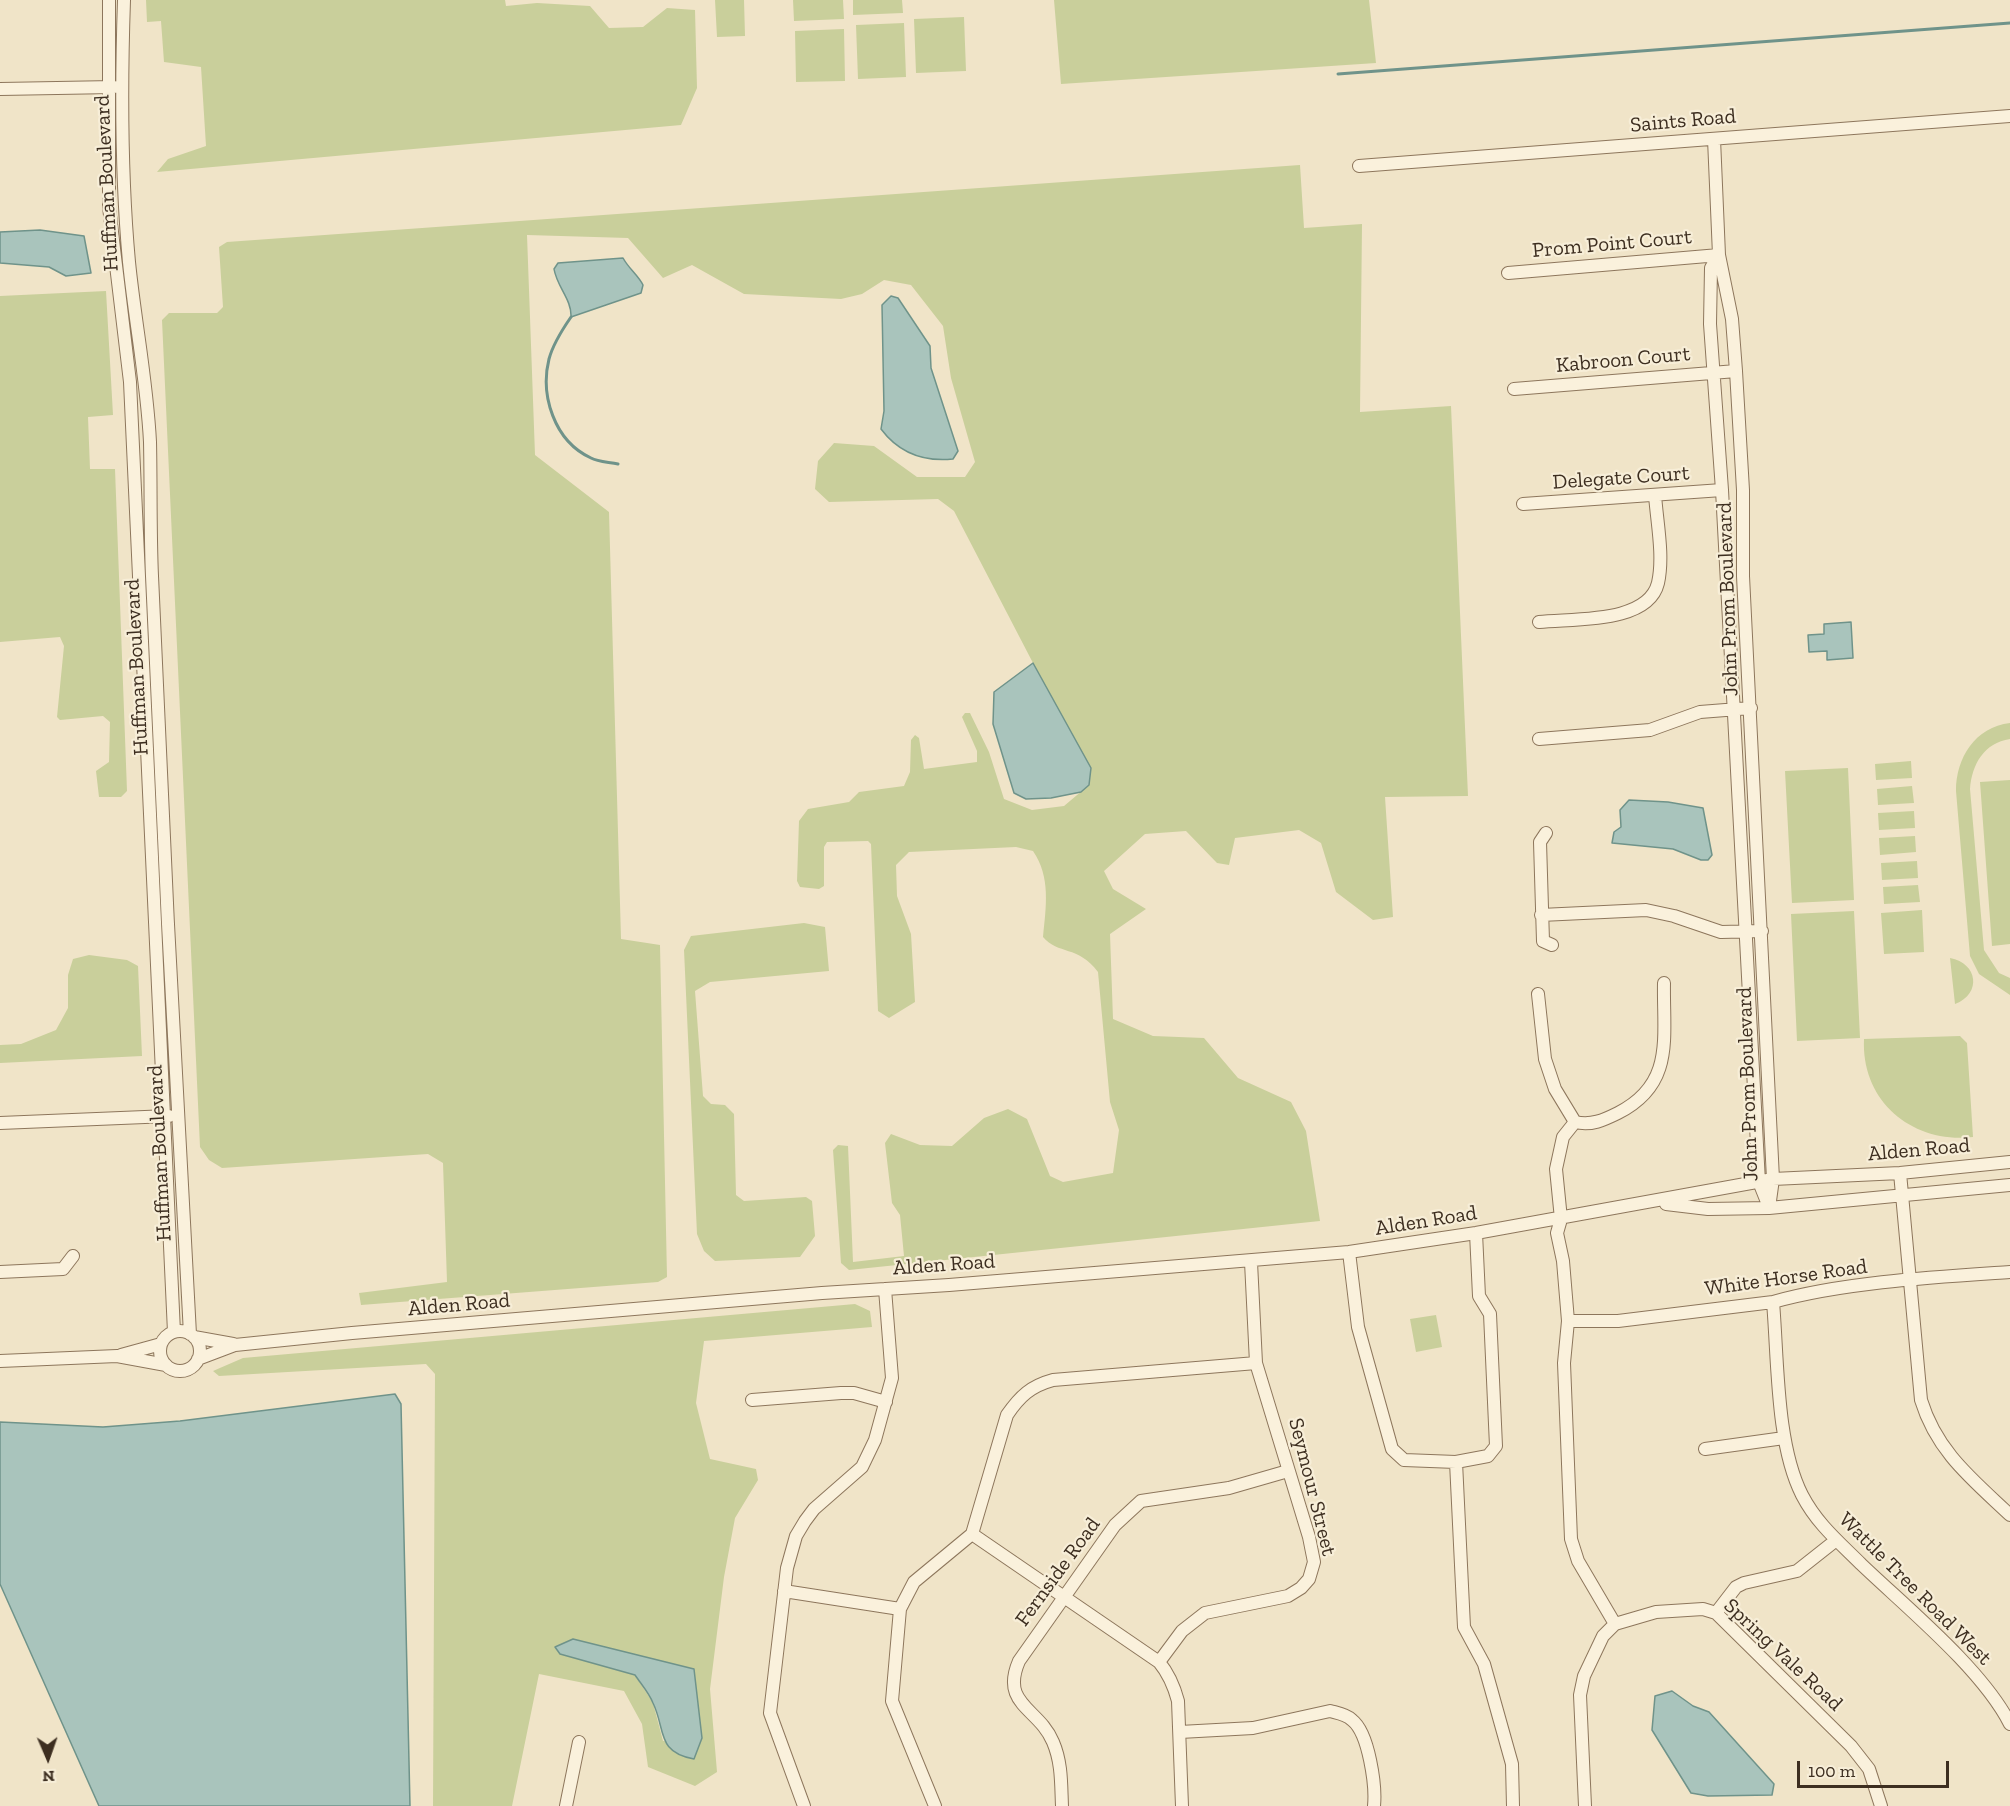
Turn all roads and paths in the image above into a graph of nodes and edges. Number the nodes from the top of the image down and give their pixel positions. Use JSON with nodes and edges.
{"nodes":[{"id":1,"x":109,"y":0,"type":"edge"},
{"id":2,"x":124,"y":0,"type":"edge"},
{"id":3,"x":107,"y":87,"type":"junction"},
{"id":4,"x":121,"y":87,"type":"junction"},
{"id":5,"x":0,"y":89,"type":"edge"},
{"id":6,"x":2010,"y":116,"type":"edge"},
{"id":7,"x":1714,"y":139,"type":"junction"},
{"id":8,"x":1359,"y":166,"type":"dead end"},
{"id":9,"x":1719,"y":255,"type":"junction"},
{"id":10,"x":1508,"y":273,"type":"dead end"},
{"id":11,"x":1736,"y":371,"type":"junction"},
{"id":12,"x":1714,"y":372,"type":"junction"},
{"id":13,"x":1514,"y":389,"type":"dead end"},
{"id":14,"x":1719,"y":442,"type":"junction"},
{"id":15,"x":1741,"y":454,"type":"junction"},
{"id":16,"x":1722,"y":490,"type":"junction"},
{"id":17,"x":1655,"y":495,"type":"junction"},
{"id":18,"x":1523,"y":504,"type":"dead end"},
{"id":19,"x":1539,"y":622,"type":"dead end"},
{"id":20,"x":1733,"y":708,"type":"junction"},
{"id":21,"x":1751,"y":708,"type":"junction"},
{"id":22,"x":1539,"y":739,"type":"dead end"},
{"id":23,"x":1546,"y":833,"type":"dead end"},
{"id":24,"x":1541,"y":915,"type":"junction"},
{"id":25,"x":1744,"y":932,"type":"junction"},
{"id":26,"x":1762,"y":932,"type":"junction"},
{"id":27,"x":1552,"y":945,"type":"dead end"},
{"id":28,"x":1664,"y":983,"type":"dead end"},
{"id":29,"x":1539,"y":994,"type":"dead end"},
{"id":30,"x":170,"y":1116,"type":"junction"},
{"id":31,"x":1575,"y":1122,"type":"junction"},
{"id":32,"x":0,"y":1123,"type":"edge"},
{"id":33,"x":2010,"y":1162,"type":"edge"},
{"id":34,"x":1900,"y":1173,"type":"junction"},
{"id":35,"x":1773,"y":1179,"type":"junction"},
{"id":36,"x":1759,"y":1182,"type":"junction"},
{"id":37,"x":2010,"y":1185,"type":"edge"},
{"id":38,"x":1902,"y":1193,"type":"junction"},
{"id":39,"x":1653,"y":1202,"type":"junction"},
{"id":40,"x":1769,"y":1208,"type":"junction"},
{"id":41,"x":1561,"y":1218,"type":"junction"},
{"id":42,"x":1476,"y":1233,"type":"junction"},
{"id":43,"x":1349,"y":1252,"type":"junction"},
{"id":44,"x":73,"y":1256,"type":"dead end"},
{"id":45,"x":1251,"y":1262,"type":"junction"},
{"id":46,"x":0,"y":1272,"type":"edge"},
{"id":47,"x":2010,"y":1272,"type":"edge"},
{"id":48,"x":1910,"y":1281,"type":"junction"},
{"id":49,"x":885,"y":1289,"type":"junction"},
{"id":50,"x":1773,"y":1302,"type":"junction"},
{"id":51,"x":1568,"y":1320,"type":"junction"},
{"id":52,"x":174,"y":1332,"type":"junction"},
{"id":53,"x":192,"y":1335,"type":"junction"},
{"id":54,"x":161,"y":1344,"type":"junction"},
{"id":55,"x":235,"y":1345,"type":"junction"},
{"id":56,"x":117,"y":1356,"type":"junction"},
{"id":57,"x":198,"y":1359,"type":"junction"},
{"id":58,"x":0,"y":1361,"type":"edge"},
{"id":59,"x":1256,"y":1363,"type":"junction"},
{"id":60,"x":166,"y":1365,"type":"junction"},
{"id":61,"x":752,"y":1400,"type":"dead end"},
{"id":62,"x":886,"y":1402,"type":"junction"},
{"id":63,"x":1784,"y":1438,"type":"junction"},
{"id":64,"x":1705,"y":1449,"type":"dead end"},
{"id":65,"x":1456,"y":1462,"type":"junction"},
{"id":66,"x":1288,"y":1471,"type":"junction"},
{"id":67,"x":2010,"y":1515,"type":"edge"},
{"id":68,"x":972,"y":1534,"type":"junction"},
{"id":69,"x":1834,"y":1541,"type":"junction"},
{"id":70,"x":784,"y":1591,"type":"junction"},
{"id":71,"x":1064,"y":1599,"type":"junction"},
{"id":72,"x":900,"y":1609,"type":"junction"},
{"id":73,"x":1716,"y":1613,"type":"junction"},
{"id":74,"x":1615,"y":1624,"type":"junction"},
{"id":75,"x":1159,"y":1662,"type":"junction"},
{"id":76,"x":2010,"y":1724,"type":"edge"},
{"id":77,"x":1180,"y":1732,"type":"junction"},
{"id":78,"x":579,"y":1742,"type":"dead end"},
{"id":79,"x":566,"y":1806,"type":"edge"},
{"id":80,"x":804,"y":1806,"type":"edge"},
{"id":81,"x":935,"y":1806,"type":"edge"},
{"id":82,"x":1062,"y":1806,"type":"edge"},
{"id":83,"x":1182,"y":1806,"type":"edge"},
{"id":84,"x":1374,"y":1806,"type":"edge"},
{"id":85,"x":1513,"y":1806,"type":"edge"},
{"id":86,"x":1585,"y":1806,"type":"edge"},
{"id":87,"x":1881,"y":1806,"type":"edge"}],
"edges":[{"from":1,"to":3,"type":"street","name":"Huffman Boulevard"},
{"from":2,"to":4,"type":"street","name":"Huffman Boulevard"},
{"from":3,"to":4,"type":"street"},
{"from":3,"to":5,"type":"street"},
{"from":3,"to":30,"type":"street","name":"Huffman Boulevard"},
{"from":4,"to":30,"type":"street","name":"Huffman Boulevard"},
{"from":6,"to":7,"type":"street","name":"Saints Road"},
{"from":7,"to":8,"type":"street","name":"Saints Road"},
{"from":7,"to":9,"type":"street","name":"John Prom Boulevard"},
{"from":9,"to":10,"type":"street","name":"Prom Point Court"},
{"from":9,"to":11,"type":"street","name":"John Prom Boulevard"},
{"from":9,"to":12,"type":"street","name":"John Prom Boulevard"},
{"from":11,"to":12,"type":"street","name":"Kabroon Court"},
{"from":11,"to":15,"type":"street","name":"John Prom Boulevard"},
{"from":12,"to":13,"type":"street","name":"Kabroon Court"},
{"from":12,"to":14,"type":"street","name":"John Prom Boulevard"},
{"from":14,"to":15,"type":"street"},
{"from":14,"to":16,"type":"street","name":"John Prom Boulevard"},
{"from":15,"to":21,"type":"street","name":"John Prom Boulevard"},
{"from":16,"to":17,"type":"street","name":"Delegate Court"},
{"from":16,"to":20,"type":"street","name":"John Prom Boulevard"},
{"from":17,"to":18,"type":"street","name":"Delegate Court"},
{"from":17,"to":19,"type":"street"},
{"from":20,"to":21,"type":"street"},
{"from":20,"to":22,"type":"street"},
{"from":20,"to":25,"type":"street","name":"John Prom Boulevard"},
{"from":21,"to":26,"type":"street","name":"John Prom Boulevard"},
{"from":23,"to":24,"type":"street"},
{"from":24,"to":25,"type":"street"},
{"from":24,"to":27,"type":"street"},
{"from":25,"to":26,"type":"street"},
{"from":25,"to":36,"type":"street","name":"John Prom Boulevard"},
{"from":26,"to":35,"type":"street","name":"John Prom Boulevard"},
{"from":28,"to":31,"type":"street"},
{"from":29,"to":31,"type":"street"},
{"from":30,"to":32,"type":"street"},
{"from":30,"to":52,"type":"street","name":"Huffman Boulevard"},
{"from":30,"to":53,"type":"street","name":"Huffman Boulevard"},
{"from":31,"to":41,"type":"street"},
{"from":33,"to":34,"type":"street","name":"Alden Road"},
{"from":34,"to":35,"type":"street","name":"Alden Road"},
{"from":34,"to":38,"type":"street"},
{"from":35,"to":36,"type":"street","name":"Alden Road"},
{"from":35,"to":40,"type":"street","name":"John Prom Boulevard"},
{"from":36,"to":39,"type":"street","name":"Alden Road"},
{"from":36,"to":40,"type":"street","name":"John Prom Boulevard"},
{"from":37,"to":38,"type":"street","name":"Alden Road"},
{"from":38,"to":40,"type":"street","name":"Alden Road"},
{"from":38,"to":48,"type":"street"},
{"from":39,"to":40,"type":"street","name":"Alden Road"},
{"from":39,"to":41,"type":"street","name":"Alden Road"},
{"from":41,"to":42,"type":"street","name":"Alden Road"},
{"from":41,"to":51,"type":"street"},
{"from":42,"to":43,"type":"street","name":"Alden Road"},
{"from":42,"to":65,"type":"street"},
{"from":43,"to":45,"type":"street","name":"Alden Road"},
{"from":43,"to":65,"type":"street"},
{"from":44,"to":46,"type":"street"},
{"from":45,"to":49,"type":"street","name":"Alden Road"},
{"from":45,"to":59,"type":"street","name":"Seymour Street"},
{"from":47,"to":48,"type":"street","name":"White Horse Road"},
{"from":48,"to":50,"type":"street","name":"White Horse Road"},
{"from":48,"to":67,"type":"street"},
{"from":49,"to":55,"type":"street","name":"Alden Road"},
{"from":49,"to":62,"type":"street"},
{"from":50,"to":51,"type":"street","name":"White Horse Road"},
{"from":50,"to":63,"type":"street","name":"Wattle Tree Road West"},
{"from":51,"to":74,"type":"street"},
{"from":52,"to":53,"type":"street"},
{"from":52,"to":54,"type":"street"},
{"from":53,"to":55,"type":"street","name":"Alden Road"},
{"from":53,"to":57,"type":"street"},
{"from":54,"to":56,"type":"street"},
{"from":54,"to":60,"type":"street"},
{"from":55,"to":57,"type":"street","name":"Alden Road"},
{"from":56,"to":58,"type":"street"},
{"from":56,"to":60,"type":"street"},
{"from":57,"to":60,"type":"street"},
{"from":59,"to":66,"type":"street","name":"Seymour Street"},
{"from":59,"to":68,"type":"street"},
{"from":61,"to":62,"type":"street"},
{"from":62,"to":70,"type":"street"},
{"from":63,"to":64,"type":"street"},
{"from":63,"to":69,"type":"street","name":"Wattle Tree Road West"},
{"from":65,"to":85,"type":"street"},
{"from":66,"to":71,"type":"street","name":"Fernside Road"},
{"from":66,"to":75,"type":"street","name":"Seymour Street"},
{"from":68,"to":71,"type":"street"},
{"from":68,"to":72,"type":"street"},
{"from":69,"to":73,"type":"street"},
{"from":69,"to":76,"type":"street","name":"Wattle Tree Road West"},
{"from":70,"to":72,"type":"street"},
{"from":70,"to":80,"type":"street"},
{"from":71,"to":75,"type":"street"},
{"from":71,"to":82,"type":"street","name":"Fernside Road"},
{"from":72,"to":81,"type":"street"},
{"from":73,"to":74,"type":"street","name":"Spring Vale Road"},
{"from":73,"to":87,"type":"street","name":"Spring Vale Road"},
{"from":74,"to":86,"type":"street"},
{"from":75,"to":77,"type":"street"},
{"from":77,"to":83,"type":"street"},
{"from":77,"to":84,"type":"street"},
{"from":78,"to":79,"type":"street"}]}
